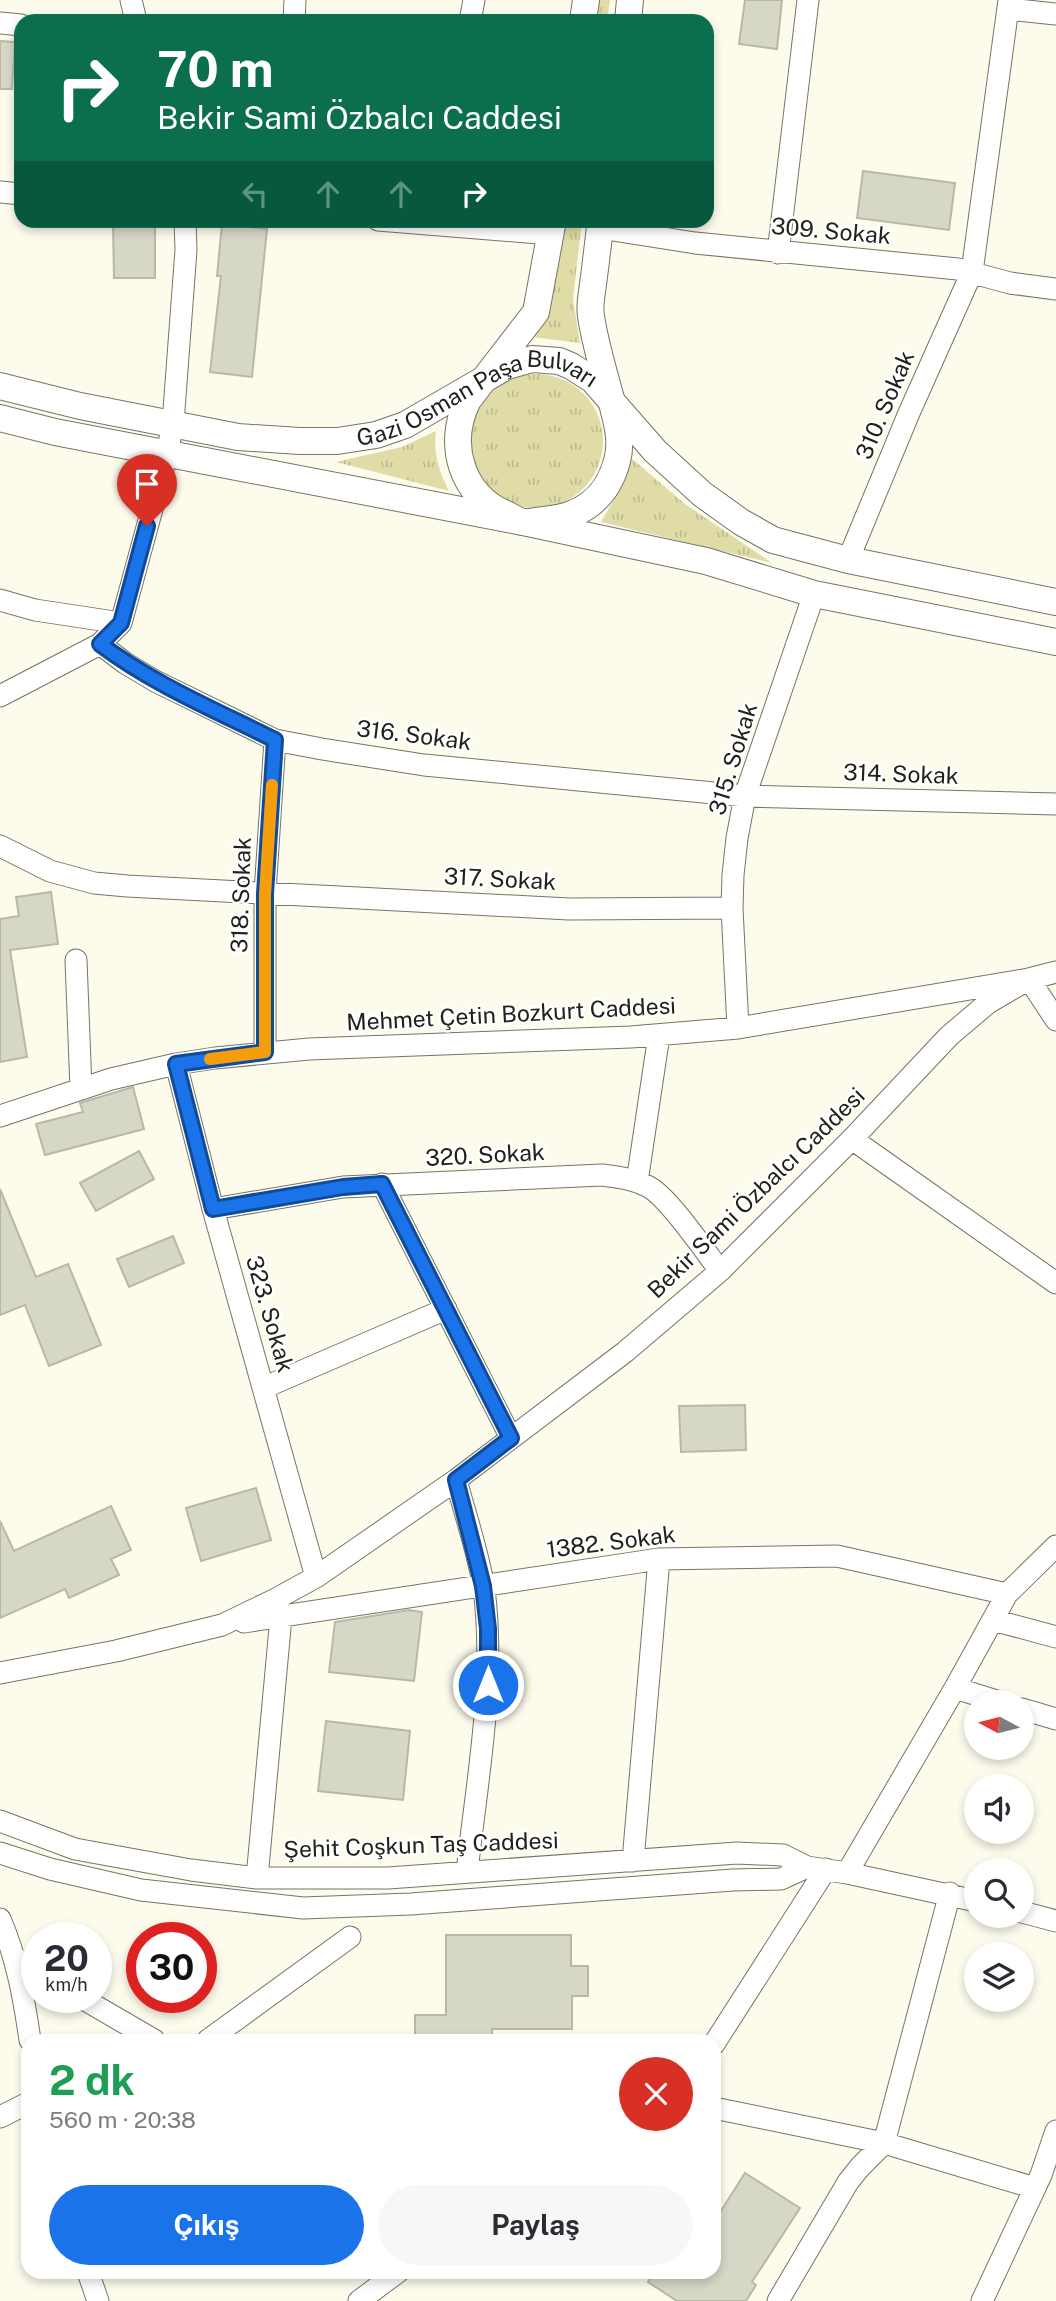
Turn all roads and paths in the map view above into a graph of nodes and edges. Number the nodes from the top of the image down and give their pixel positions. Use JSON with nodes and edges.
{"nodes":[{"id":1,"x":808,"y":0,"type":"edge"},
{"id":2,"x":1009,"y":4,"type":"edge"},
{"id":3,"x":1056,"y":14,"type":"edge"},
{"id":4,"x":185,"y":228,"type":"edge"},
{"id":5,"x":552,"y":228,"type":"edge"},
{"id":6,"x":600,"y":228,"type":"edge"},
{"id":7,"x":620,"y":228,"type":"edge"},
{"id":8,"x":778,"y":253,"type":"junction"},
{"id":9,"x":972,"y":272,"type":"junction"},
{"id":10,"x":1056,"y":289,"type":"edge"},
{"id":11,"x":485,"y":380,"type":"junction"},
{"id":12,"x":0,"y":386,"type":"edge"},
{"id":13,"x":612,"y":402,"type":"junction"},
{"id":14,"x":0,"y":418,"type":"edge"},
{"id":15,"x":173,"y":423,"type":"junction"},
{"id":16,"x":167,"y":454,"type":"junction"},
{"id":17,"x":523,"y":522,"type":"junction"},
{"id":18,"x":848,"y":560,"type":"junction"},
{"id":19,"x":814,"y":594,"type":"junction"},
{"id":20,"x":0,"y":600,"type":"edge"},
{"id":21,"x":1056,"y":602,"type":"edge"},
{"id":22,"x":121,"y":623,"type":"junction"},
{"id":23,"x":1056,"y":642,"type":"edge"},
{"id":24,"x":100,"y":644,"type":"junction"},
{"id":25,"x":0,"y":696,"type":"edge"},
{"id":26,"x":275,"y":740,"type":"junction"},
{"id":27,"x":745,"y":796,"type":"junction"},
{"id":28,"x":1056,"y":804,"type":"edge"},
{"id":29,"x":0,"y":846,"type":"edge"},
{"id":30,"x":265,"y":894,"type":"junction"},
{"id":31,"x":732,"y":908,"type":"junction"},
{"id":32,"x":76,"y":960,"type":"dead end"},
{"id":33,"x":1056,"y":971,"type":"edge"},
{"id":34,"x":1029,"y":979,"type":"junction"},
{"id":35,"x":1056,"y":1020,"type":"edge"},
{"id":36,"x":738,"y":1028,"type":"junction"},
{"id":37,"x":659,"y":1035,"type":"junction"},
{"id":38,"x":265,"y":1052,"type":"junction"},
{"id":39,"x":176,"y":1064,"type":"junction"},
{"id":40,"x":81,"y":1088,"type":"junction"},
{"id":41,"x":0,"y":1116,"type":"edge"},
{"id":42,"x":852,"y":1139,"type":"junction"},
{"id":43,"x":637,"y":1182,"type":"junction"},
{"id":44,"x":382,"y":1184,"type":"junction"},
{"id":45,"x":213,"y":1209,"type":"junction"},
{"id":46,"x":720,"y":1271,"type":"junction"},
{"id":47,"x":1056,"y":1283,"type":"edge"},
{"id":48,"x":446,"y":1309,"type":"junction"},
{"id":49,"x":263,"y":1388,"type":"junction"},
{"id":50,"x":511,"y":1438,"type":"junction"},
{"id":51,"x":456,"y":1480,"type":"junction"},
{"id":52,"x":1056,"y":1546,"type":"edge"},
{"id":53,"x":659,"y":1559,"type":"junction"},
{"id":54,"x":316,"y":1577,"type":"junction"},
{"id":55,"x":483,"y":1586,"type":"junction"},
{"id":56,"x":1006,"y":1594,"type":"junction"},
{"id":57,"x":281,"y":1617,"type":"junction"},
{"id":58,"x":993,"y":1619,"type":"junction"},
{"id":59,"x":222,"y":1625,"type":"junction"},
{"id":60,"x":1056,"y":1637,"type":"edge"},
{"id":61,"x":0,"y":1673,"type":"edge"},
{"id":62,"x":955,"y":1688,"type":"junction"},
{"id":63,"x":964,"y":1691,"type":"edge"},
{"id":64,"x":1034,"y":1713,"type":"edge"},
{"id":65,"x":1056,"y":1719,"type":"edge"},
{"id":66,"x":0,"y":1821,"type":"edge"},
{"id":67,"x":0,"y":1853,"type":"edge"},
{"id":68,"x":633,"y":1861,"type":"junction"},
{"id":69,"x":827,"y":1870,"type":"junction"},
{"id":70,"x":467,"y":1872,"type":"junction"},
{"id":71,"x":257,"y":1878,"type":"junction"},
{"id":72,"x":950,"y":1894,"type":"junction"},
{"id":73,"x":964,"y":1897,"type":"edge"},
{"id":74,"x":1034,"y":1916,"type":"edge"},
{"id":75,"x":0,"y":1919,"type":"edge"},
{"id":76,"x":1056,"y":1922,"type":"edge"},
{"id":77,"x":350,"y":1937,"type":"dead end"},
{"id":78,"x":14,"y":1957,"type":"junction"},
{"id":79,"x":21,"y":1961,"type":"edge"},
{"id":80,"x":108,"y":2013,"type":"edge"},
{"id":81,"x":29,"y":2034,"type":"edge"},
{"id":82,"x":144,"y":2034,"type":"edge"},
{"id":83,"x":216,"y":2034,"type":"edge"},
{"id":84,"x":720,"y":2034,"type":"edge"},
{"id":85,"x":21,"y":2107,"type":"edge"},
{"id":86,"x":721,"y":2109,"type":"edge"},
{"id":87,"x":0,"y":2118,"type":"edge"},
{"id":88,"x":1056,"y":2131,"type":"edge"},
{"id":89,"x":884,"y":2143,"type":"junction"},
{"id":90,"x":1044,"y":2181,"type":"edge"},
{"id":91,"x":90,"y":2279,"type":"edge"},
{"id":92,"x":389,"y":2279,"type":"edge"},
{"id":93,"x":98,"y":2301,"type":"edge"},
{"id":94,"x":359,"y":2301,"type":"edge"},
{"id":95,"x":778,"y":2301,"type":"edge"},
{"id":96,"x":982,"y":2301,"type":"edge"}],
"edges":[{"from":1,"to":8,"type":"street"},
{"from":2,"to":3,"type":"street"},
{"from":2,"to":9,"type":"street","name":"310. Sokak"},
{"from":4,"to":15,"type":"street"},
{"from":5,"to":11,"type":"main road"},
{"from":6,"to":13,"type":"main road"},
{"from":7,"to":8,"type":"street","name":"309. Sokak"},
{"from":8,"to":9,"type":"street","name":"309. Sokak"},
{"from":9,"to":10,"type":"street","name":"309. Sokak"},
{"from":9,"to":18,"type":"street","name":"310. Sokak"},
{"from":11,"to":13,"type":"main road","name":"Gazi Osman Paşa Bulvarı"},
{"from":11,"to":15,"type":"main road","name":"Gazi Osman Paşa Bulvarı"},
{"from":11,"to":17,"type":"main road"},
{"from":12,"to":15,"type":"main road","name":"Gazi Osman Paşa Bulvarı"},
{"from":13,"to":17,"type":"main road"},
{"from":13,"to":18,"type":"main road","name":"Gazi Osman Paşa Bulvarı"},
{"from":14,"to":16,"type":"main road"},
{"from":15,"to":16,"type":"street"},
{"from":16,"to":17,"type":"main road"},
{"from":16,"to":22,"type":"street"},
{"from":17,"to":19,"type":"main road"},
{"from":18,"to":21,"type":"main road","name":"Gazi Osman Paşa Bulvarı"},
{"from":19,"to":23,"type":"main road"},
{"from":19,"to":27,"type":"street","name":"315. Sokak"},
{"from":20,"to":22,"type":"street"},
{"from":22,"to":24,"type":"street"},
{"from":24,"to":25,"type":"street"},
{"from":24,"to":26,"type":"street","name":"316. Sokak"},
{"from":26,"to":27,"type":"street","name":"316. Sokak"},
{"from":26,"to":30,"type":"street","name":"318. Sokak"},
{"from":27,"to":28,"type":"street","name":"314. Sokak"},
{"from":27,"to":31,"type":"street","name":"315. Sokak"},
{"from":29,"to":30,"type":"street","name":"317. Sokak"},
{"from":30,"to":31,"type":"street","name":"317. Sokak"},
{"from":30,"to":38,"type":"street","name":"318. Sokak"},
{"from":31,"to":36,"type":"street","name":"315. Sokak"},
{"from":32,"to":40,"type":"street"},
{"from":33,"to":34,"type":"street","name":"Bekir Sami Özbalcı Caddesi"},
{"from":34,"to":35,"type":"street"},
{"from":34,"to":36,"type":"street","name":"Mehmet Çetin Bozkurt Caddesi"},
{"from":34,"to":42,"type":"street","name":"Bekir Sami Özbalcı Caddesi"},
{"from":36,"to":37,"type":"street","name":"Mehmet Çetin Bozkurt Caddesi"},
{"from":37,"to":38,"type":"street","name":"Mehmet Çetin Bozkurt Caddesi"},
{"from":37,"to":43,"type":"street"},
{"from":38,"to":39,"type":"street","name":"Mehmet Çetin Bozkurt Caddesi"},
{"from":39,"to":40,"type":"street","name":"Mehmet Çetin Bozkurt Caddesi"},
{"from":39,"to":45,"type":"street","name":"323. Sokak"},
{"from":40,"to":41,"type":"street","name":"Mehmet Çetin Bozkurt Caddesi"},
{"from":42,"to":46,"type":"street","name":"Bekir Sami Özbalcı Caddesi"},
{"from":42,"to":47,"type":"street"},
{"from":43,"to":44,"type":"street","name":"320. Sokak"},
{"from":43,"to":46,"type":"street","name":"320. Sokak"},
{"from":44,"to":45,"type":"street","name":"320. Sokak"},
{"from":44,"to":48,"type":"street"},
{"from":45,"to":49,"type":"street","name":"323. Sokak"},
{"from":46,"to":50,"type":"street","name":"Bekir Sami Özbalcı Caddesi"},
{"from":48,"to":49,"type":"street"},
{"from":48,"to":50,"type":"street"},
{"from":49,"to":54,"type":"street","name":"323. Sokak"},
{"from":50,"to":51,"type":"street","name":"Bekir Sami Özbalcı Caddesi"},
{"from":51,"to":54,"type":"street","name":"Bekir Sami Özbalcı Caddesi"},
{"from":51,"to":55,"type":"street"},
{"from":52,"to":56,"type":"street"},
{"from":53,"to":55,"type":"street","name":"1382. Sokak"},
{"from":53,"to":56,"type":"street","name":"1382. Sokak"},
{"from":53,"to":68,"type":"street"},
{"from":54,"to":59,"type":"street","name":"Bekir Sami Özbalcı Caddesi"},
{"from":55,"to":57,"type":"street","name":"1382. Sokak"},
{"from":55,"to":70,"type":"street"},
{"from":56,"to":58,"type":"street"},
{"from":57,"to":59,"type":"street","name":"1382. Sokak"},
{"from":57,"to":71,"type":"street"},
{"from":58,"to":60,"type":"street"},
{"from":58,"to":62,"type":"street"},
{"from":59,"to":61,"type":"street","name":"Bekir Sami Özbalcı Caddesi"},
{"from":62,"to":63,"type":"street"},
{"from":62,"to":69,"type":"street"},
{"from":64,"to":65,"type":"street"},
{"from":66,"to":71,"type":"street","name":"Şehit Coşkun Taş Caddesi"},
{"from":67,"to":69,"type":"street"},
{"from":68,"to":69,"type":"street","name":"Şehit Coşkun Taş Caddesi"},
{"from":68,"to":70,"type":"street","name":"Şehit Coşkun Taş Caddesi"},
{"from":69,"to":72,"type":"street","name":"Şehit Coşkun Taş Caddesi"},
{"from":69,"to":84,"type":"street"},
{"from":70,"to":71,"type":"street","name":"Şehit Coşkun Taş Caddesi"},
{"from":72,"to":73,"type":"street","name":"Şehit Coşkun Taş Caddesi"},
{"from":72,"to":89,"type":"street"},
{"from":74,"to":76,"type":"street"},
{"from":75,"to":78,"type":"street"},
{"from":77,"to":83,"type":"street"},
{"from":78,"to":79,"type":"street"},
{"from":78,"to":81,"type":"street"},
{"from":80,"to":82,"type":"street"},
{"from":85,"to":87,"type":"street"},
{"from":86,"to":89,"type":"street"},
{"from":88,"to":90,"type":"street"},
{"from":89,"to":90,"type":"street"},
{"from":89,"to":95,"type":"street"},
{"from":90,"to":96,"type":"street"},
{"from":91,"to":93,"type":"street"},
{"from":92,"to":94,"type":"street"}]}
